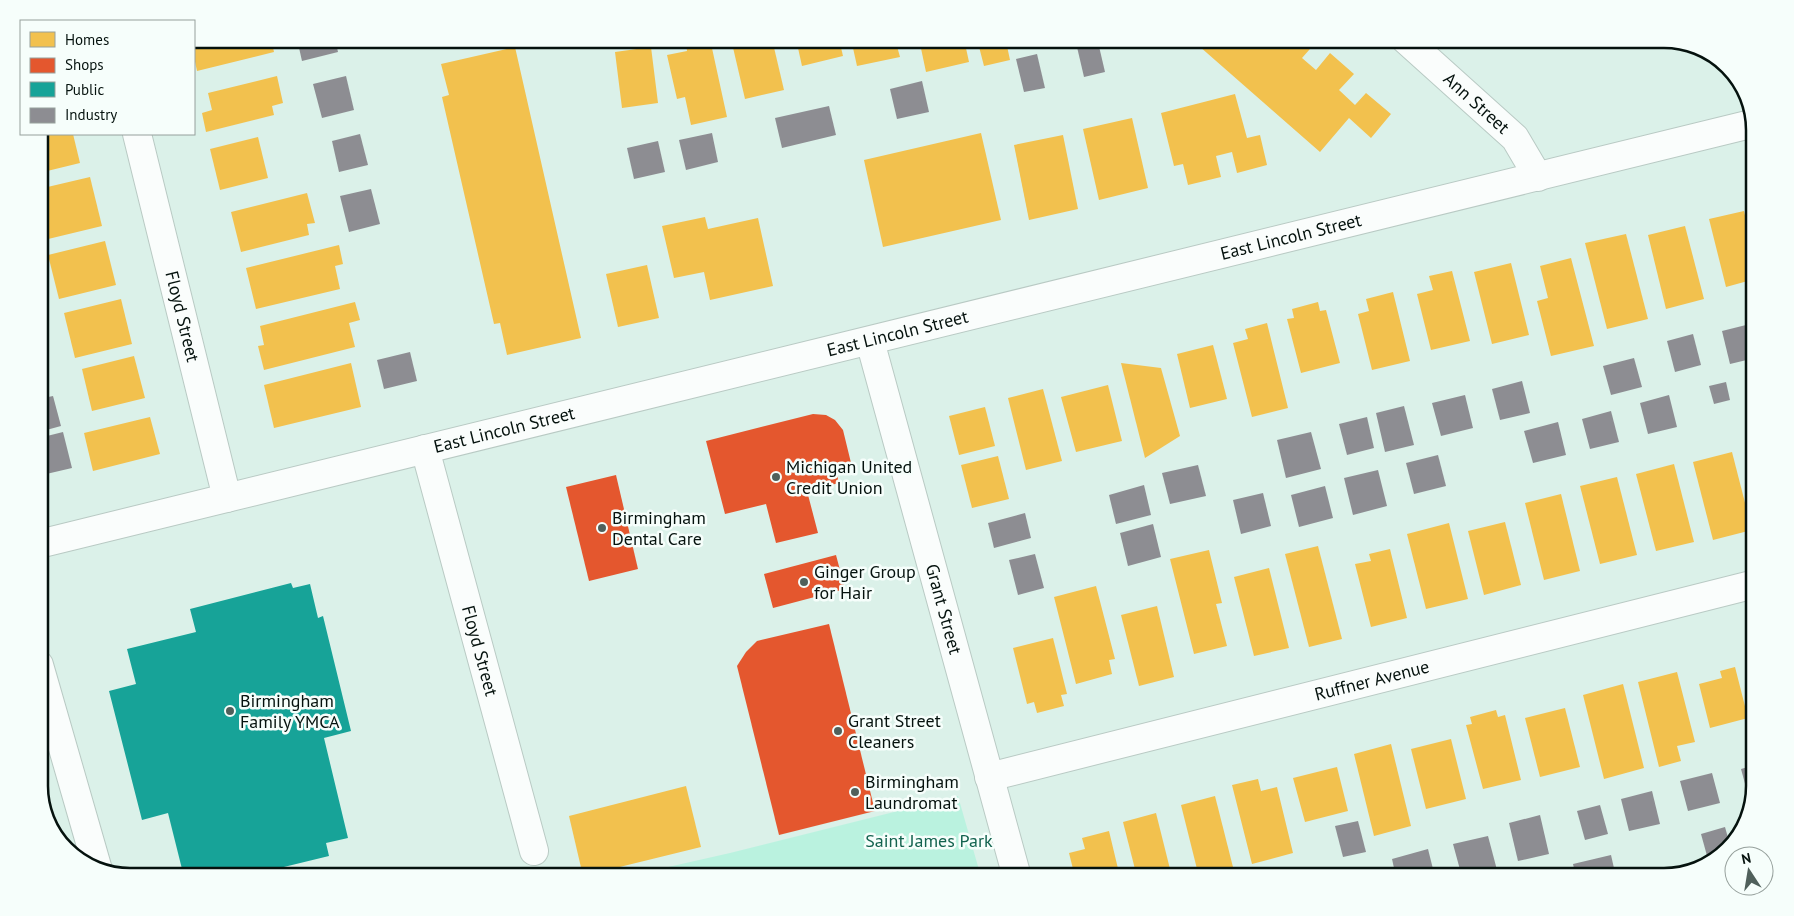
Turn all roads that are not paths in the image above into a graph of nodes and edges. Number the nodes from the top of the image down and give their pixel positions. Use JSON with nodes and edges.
{"nodes":[{"id":1,"x":1415,"y":48,"type":"edge"},
{"id":2,"x":1746,"y":125,"type":"edge"},
{"id":3,"x":137,"y":135,"type":"edge"},
{"id":4,"x":1538,"y":177,"type":"junction"},
{"id":5,"x":870,"y":341,"type":"junction"},
{"id":6,"x":425,"y":449,"type":"junction"},
{"id":7,"x":227,"y":498,"type":"junction"},
{"id":8,"x":48,"y":542,"type":"edge"},
{"id":9,"x":1746,"y":586,"type":"edge"},
{"id":10,"x":48,"y":695,"type":"edge"},
{"id":11,"x":989,"y":777,"type":"junction"},
{"id":12,"x":534,"y":851,"type":"dead end"},
{"id":13,"x":95,"y":861,"type":"edge"},
{"id":14,"x":1014,"y":868,"type":"edge"}],
"edges":[{"from":1,"to":4,"type":"street","name":"Ann Street"},
{"from":2,"to":4,"type":"street","name":"East Lincoln Street"},
{"from":3,"to":7,"type":"street","name":"Floyd Street"},
{"from":4,"to":5,"type":"street","name":"East Lincoln Street"},
{"from":5,"to":6,"type":"street","name":"East Lincoln Street"},
{"from":5,"to":11,"type":"street","name":"Grant Street"},
{"from":6,"to":7,"type":"street","name":"East Lincoln Street"},
{"from":6,"to":12,"type":"street","name":"Floyd Street"},
{"from":7,"to":8,"type":"street","name":"East Lincoln Street"},
{"from":9,"to":11,"type":"street","name":"Ruffner Avenue"},
{"from":10,"to":13,"type":"street"},
{"from":11,"to":14,"type":"street","name":"Grant Street"}]}
